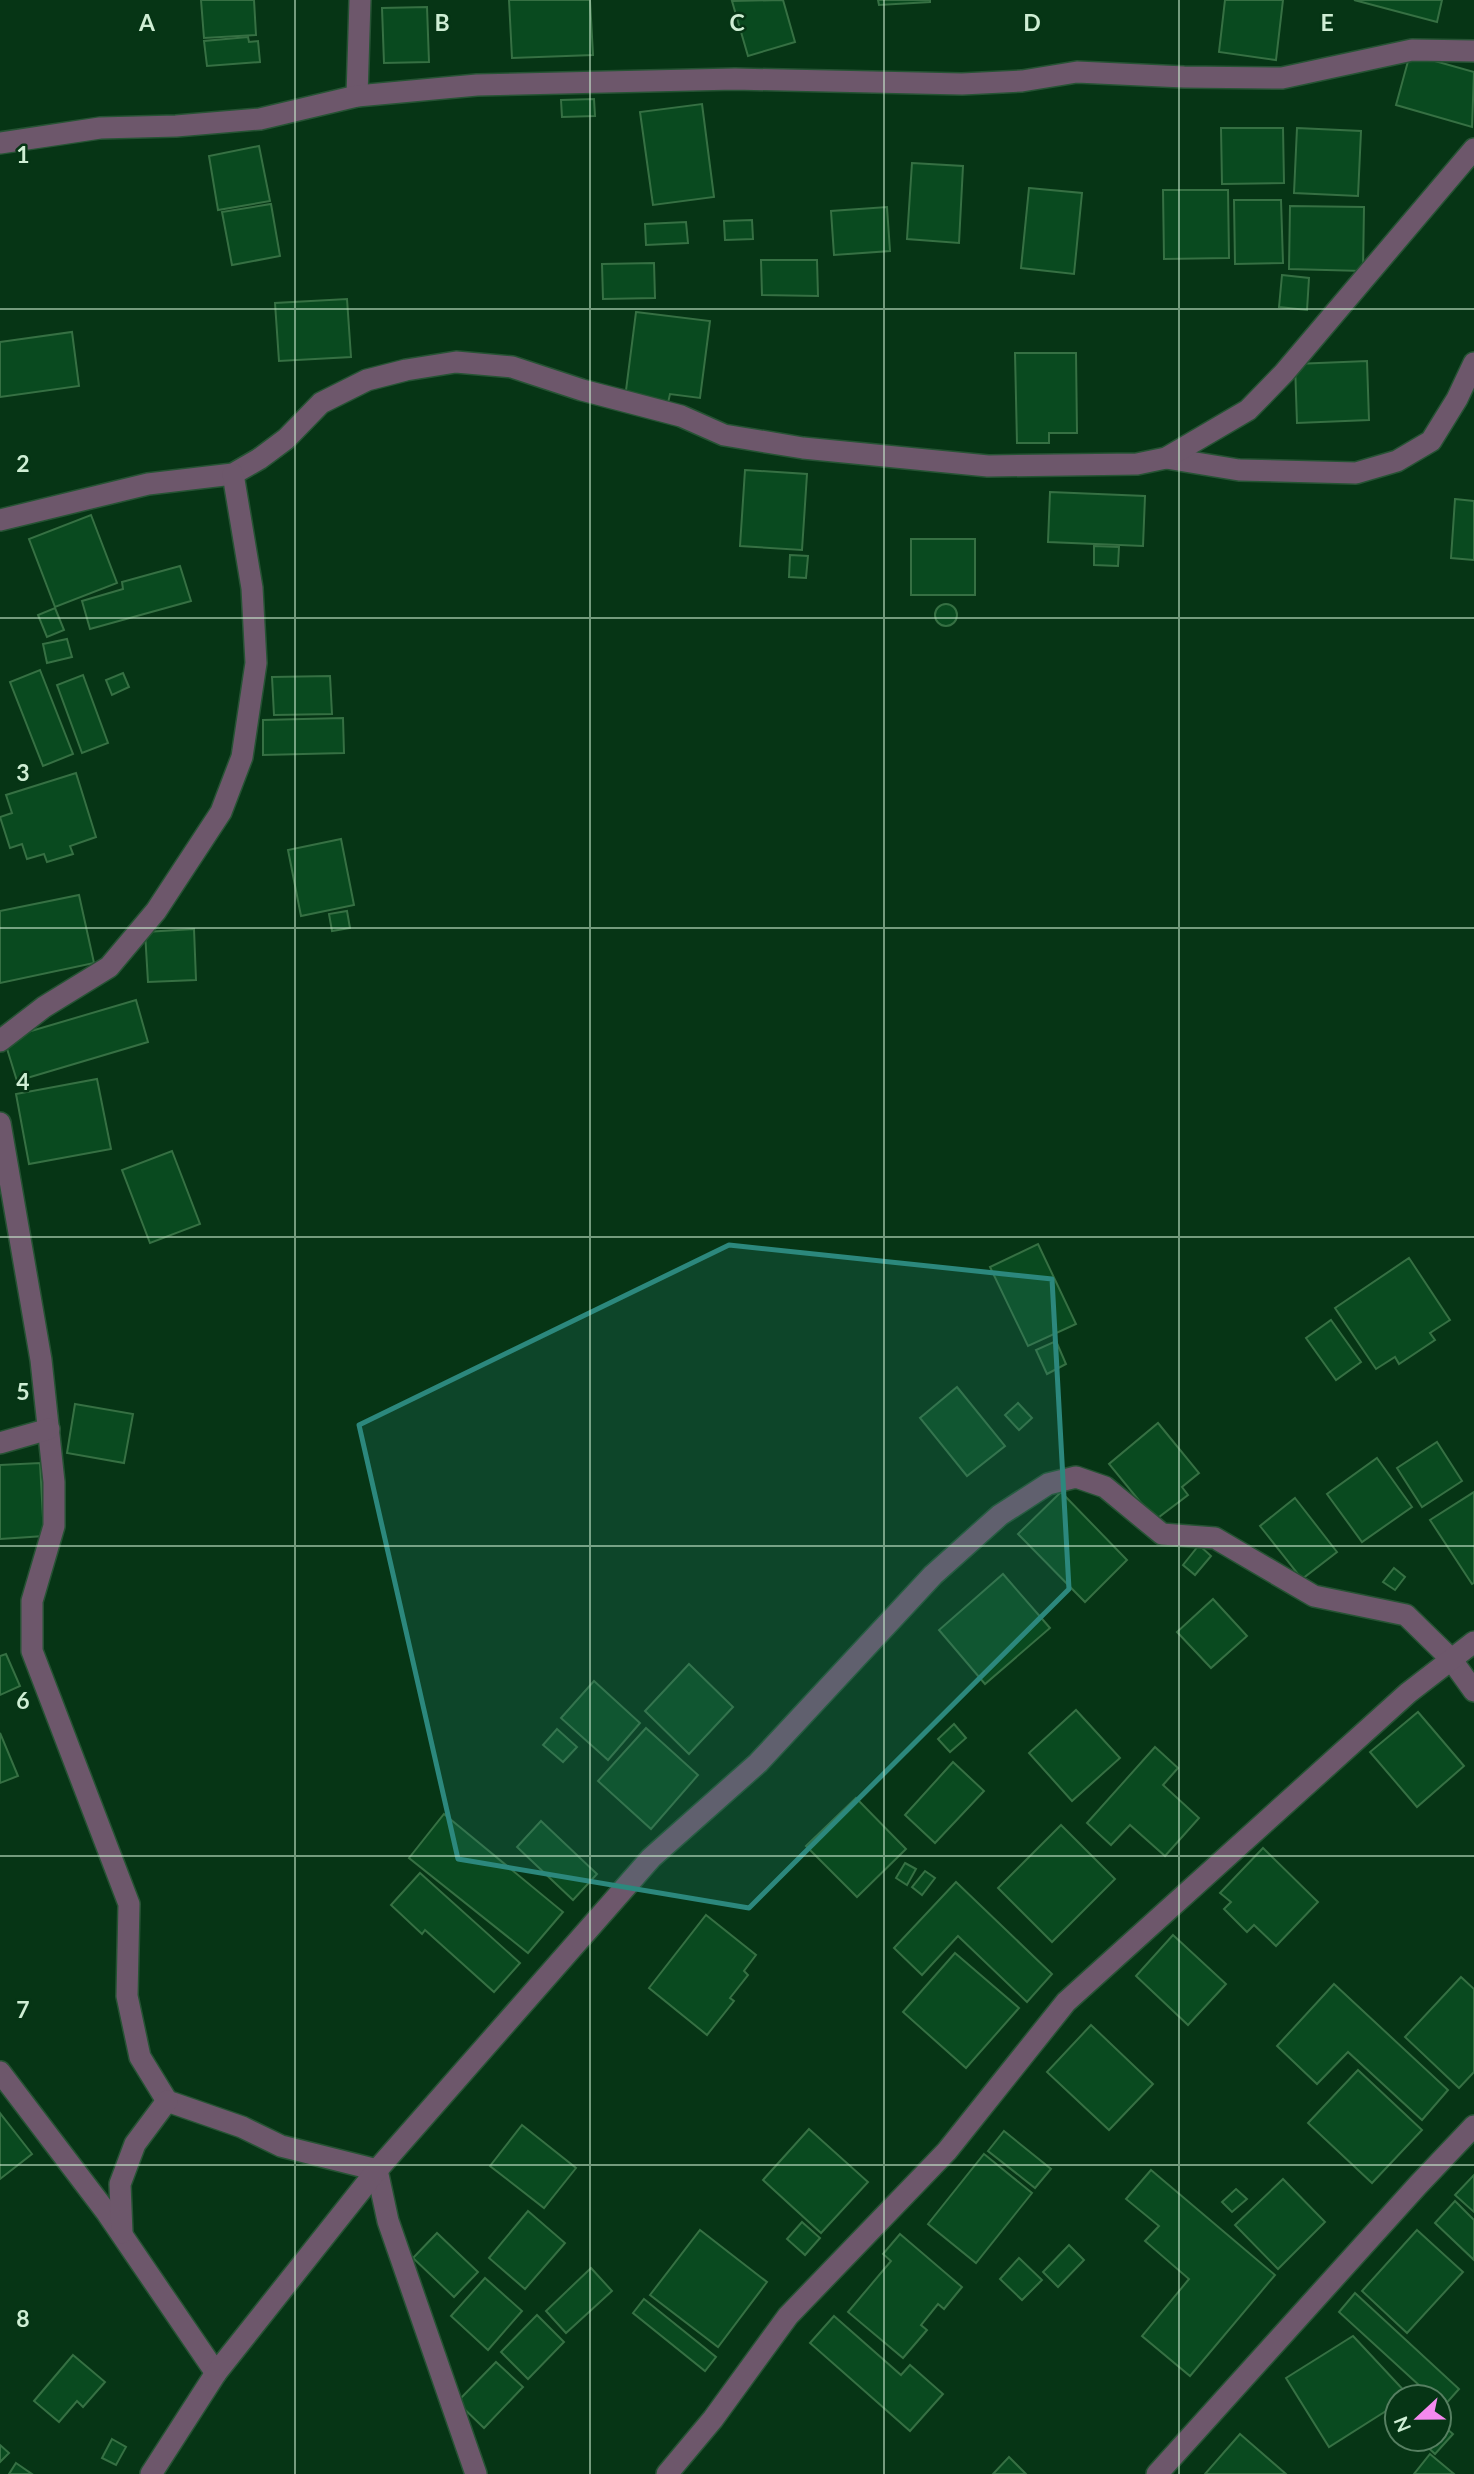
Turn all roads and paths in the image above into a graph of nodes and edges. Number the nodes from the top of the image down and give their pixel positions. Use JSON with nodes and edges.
{"nodes":[{"id":1,"x":360,"y":0,"type":"edge"},
{"id":2,"x":1474,"y":51,"type":"edge"},
{"id":3,"x":357,"y":96,"type":"junction"},
{"id":4,"x":0,"y":143,"type":"edge"},
{"id":5,"x":1474,"y":149,"type":"edge"},
{"id":6,"x":1474,"y":363,"type":"edge"},
{"id":7,"x":1166,"y":458,"type":"junction"},
{"id":8,"x":233,"y":474,"type":"junction"},
{"id":9,"x":0,"y":520,"type":"edge"},
{"id":10,"x":0,"y":1041,"type":"edge"},
{"id":11,"x":1,"y":1129,"type":"edge"},
{"id":12,"x":49,"y":1429,"type":"junction"},
{"id":13,"x":0,"y":1443,"type":"edge"},
{"id":14,"x":1474,"y":1642,"type":"edge"},
{"id":15,"x":1451,"y":1659,"type":"junction"},
{"id":16,"x":1474,"y":1691,"type":"edge"},
{"id":17,"x":0,"y":2072,"type":"edge"},
{"id":18,"x":167,"y":2101,"type":"junction"},
{"id":19,"x":1474,"y":2126,"type":"edge"},
{"id":20,"x":377,"y":2170,"type":"junction"},
{"id":21,"x":122,"y":2235,"type":"junction"},
{"id":22,"x":216,"y":2373,"type":"junction"},
{"id":23,"x":151,"y":2474,"type":"edge"},
{"id":24,"x":476,"y":2474,"type":"edge"},
{"id":25,"x":667,"y":2474,"type":"edge"},
{"id":26,"x":1157,"y":2474,"type":"edge"}],
"edges":[{"from":1,"to":3,"type":"street"},
{"from":2,"to":3,"type":"street"},
{"from":3,"to":4,"type":"street"},
{"from":5,"to":7,"type":"street"},
{"from":6,"to":7,"type":"street"},
{"from":7,"to":8,"type":"street"},
{"from":8,"to":9,"type":"street"},
{"from":8,"to":10,"type":"street"},
{"from":11,"to":12,"type":"street"},
{"from":12,"to":13,"type":"street"},
{"from":12,"to":18,"type":"street"},
{"from":14,"to":15,"type":"street"},
{"from":15,"to":16,"type":"street"},
{"from":15,"to":20,"type":"street"},
{"from":15,"to":25,"type":"street"},
{"from":17,"to":21,"type":"street"},
{"from":18,"to":20,"type":"street"},
{"from":18,"to":21,"type":"street"},
{"from":19,"to":26,"type":"street"},
{"from":20,"to":22,"type":"street"},
{"from":20,"to":24,"type":"street"},
{"from":21,"to":22,"type":"street"},
{"from":22,"to":23,"type":"street"}]}
